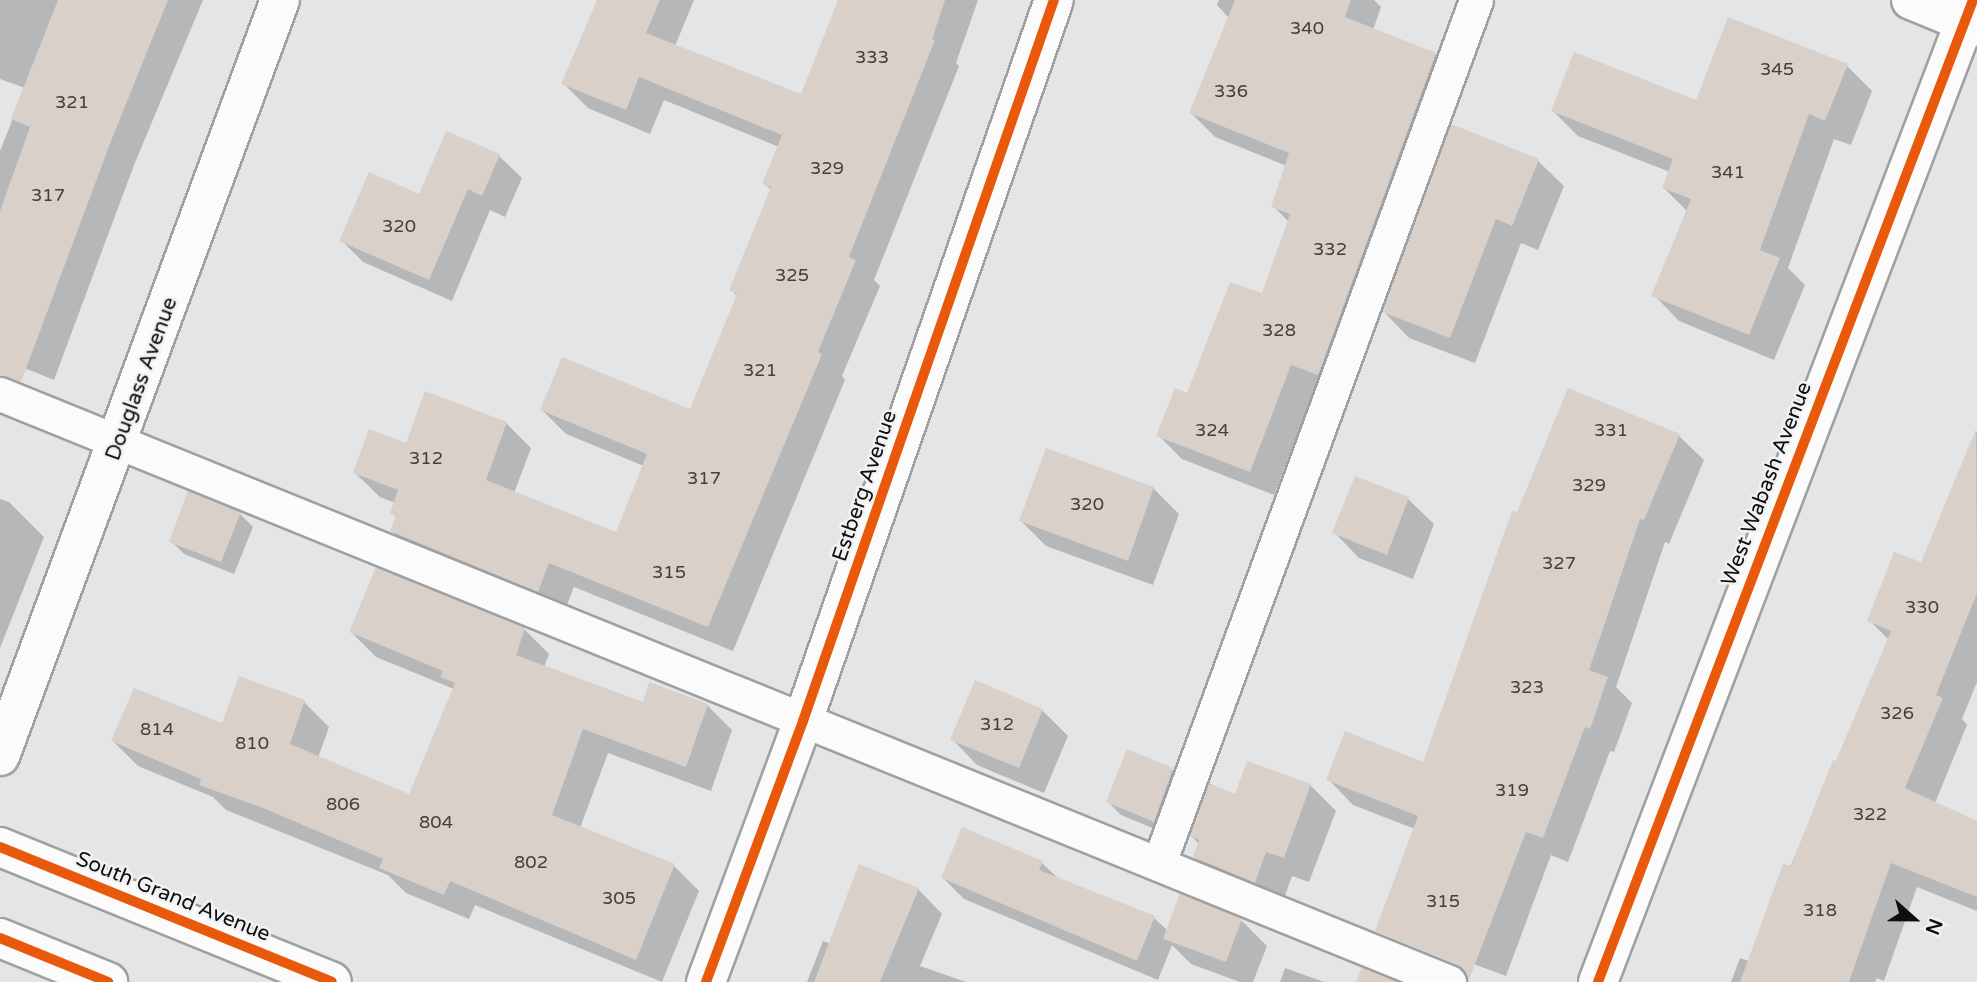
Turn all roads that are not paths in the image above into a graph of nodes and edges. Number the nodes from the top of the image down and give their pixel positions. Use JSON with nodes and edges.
{"nodes":[{"id":1,"x":280,"y":0,"type":"edge"},
{"id":2,"x":1054,"y":0,"type":"edge"},
{"id":3,"x":1476,"y":0,"type":"edge"},
{"id":4,"x":1911,"y":0,"type":"edge"},
{"id":5,"x":1972,"y":16,"type":"edge"},
{"id":6,"x":0,"y":394,"type":"edge"},
{"id":7,"x":119,"y":442,"type":"junction"},
{"id":8,"x":803,"y":721,"type":"junction"},
{"id":9,"x":0,"y":756,"type":"edge"},
{"id":10,"x":0,"y":847,"type":"edge"},
{"id":11,"x":1159,"y":863,"type":"junction"},
{"id":12,"x":0,"y":938,"type":"edge"},
{"id":13,"x":108,"y":982,"type":"edge"},
{"id":14,"x":332,"y":982,"type":"edge"},
{"id":15,"x":706,"y":982,"type":"edge"},
{"id":16,"x":1448,"y":982,"type":"edge"},
{"id":17,"x":1598,"y":982,"type":"edge"}],
"edges":[{"from":1,"to":7,"type":"street","name":"Douglass Avenue"},
{"from":2,"to":8,"type":"street","name":"Estberg Avenue"},
{"from":3,"to":11,"type":"lane"},
{"from":4,"to":5,"type":"street"},
{"from":5,"to":17,"type":"street","name":"West Wabash Avenue"},
{"from":6,"to":7,"type":"lane"},
{"from":7,"to":8,"type":"lane"},
{"from":7,"to":9,"type":"street","name":"Douglass Avenue"},
{"from":8,"to":11,"type":"lane"},
{"from":8,"to":15,"type":"street","name":"Estberg Avenue"},
{"from":10,"to":14,"type":"street","name":"South Grand Avenue"},
{"from":11,"to":16,"type":"lane"},
{"from":12,"to":13,"type":"street"}]}
